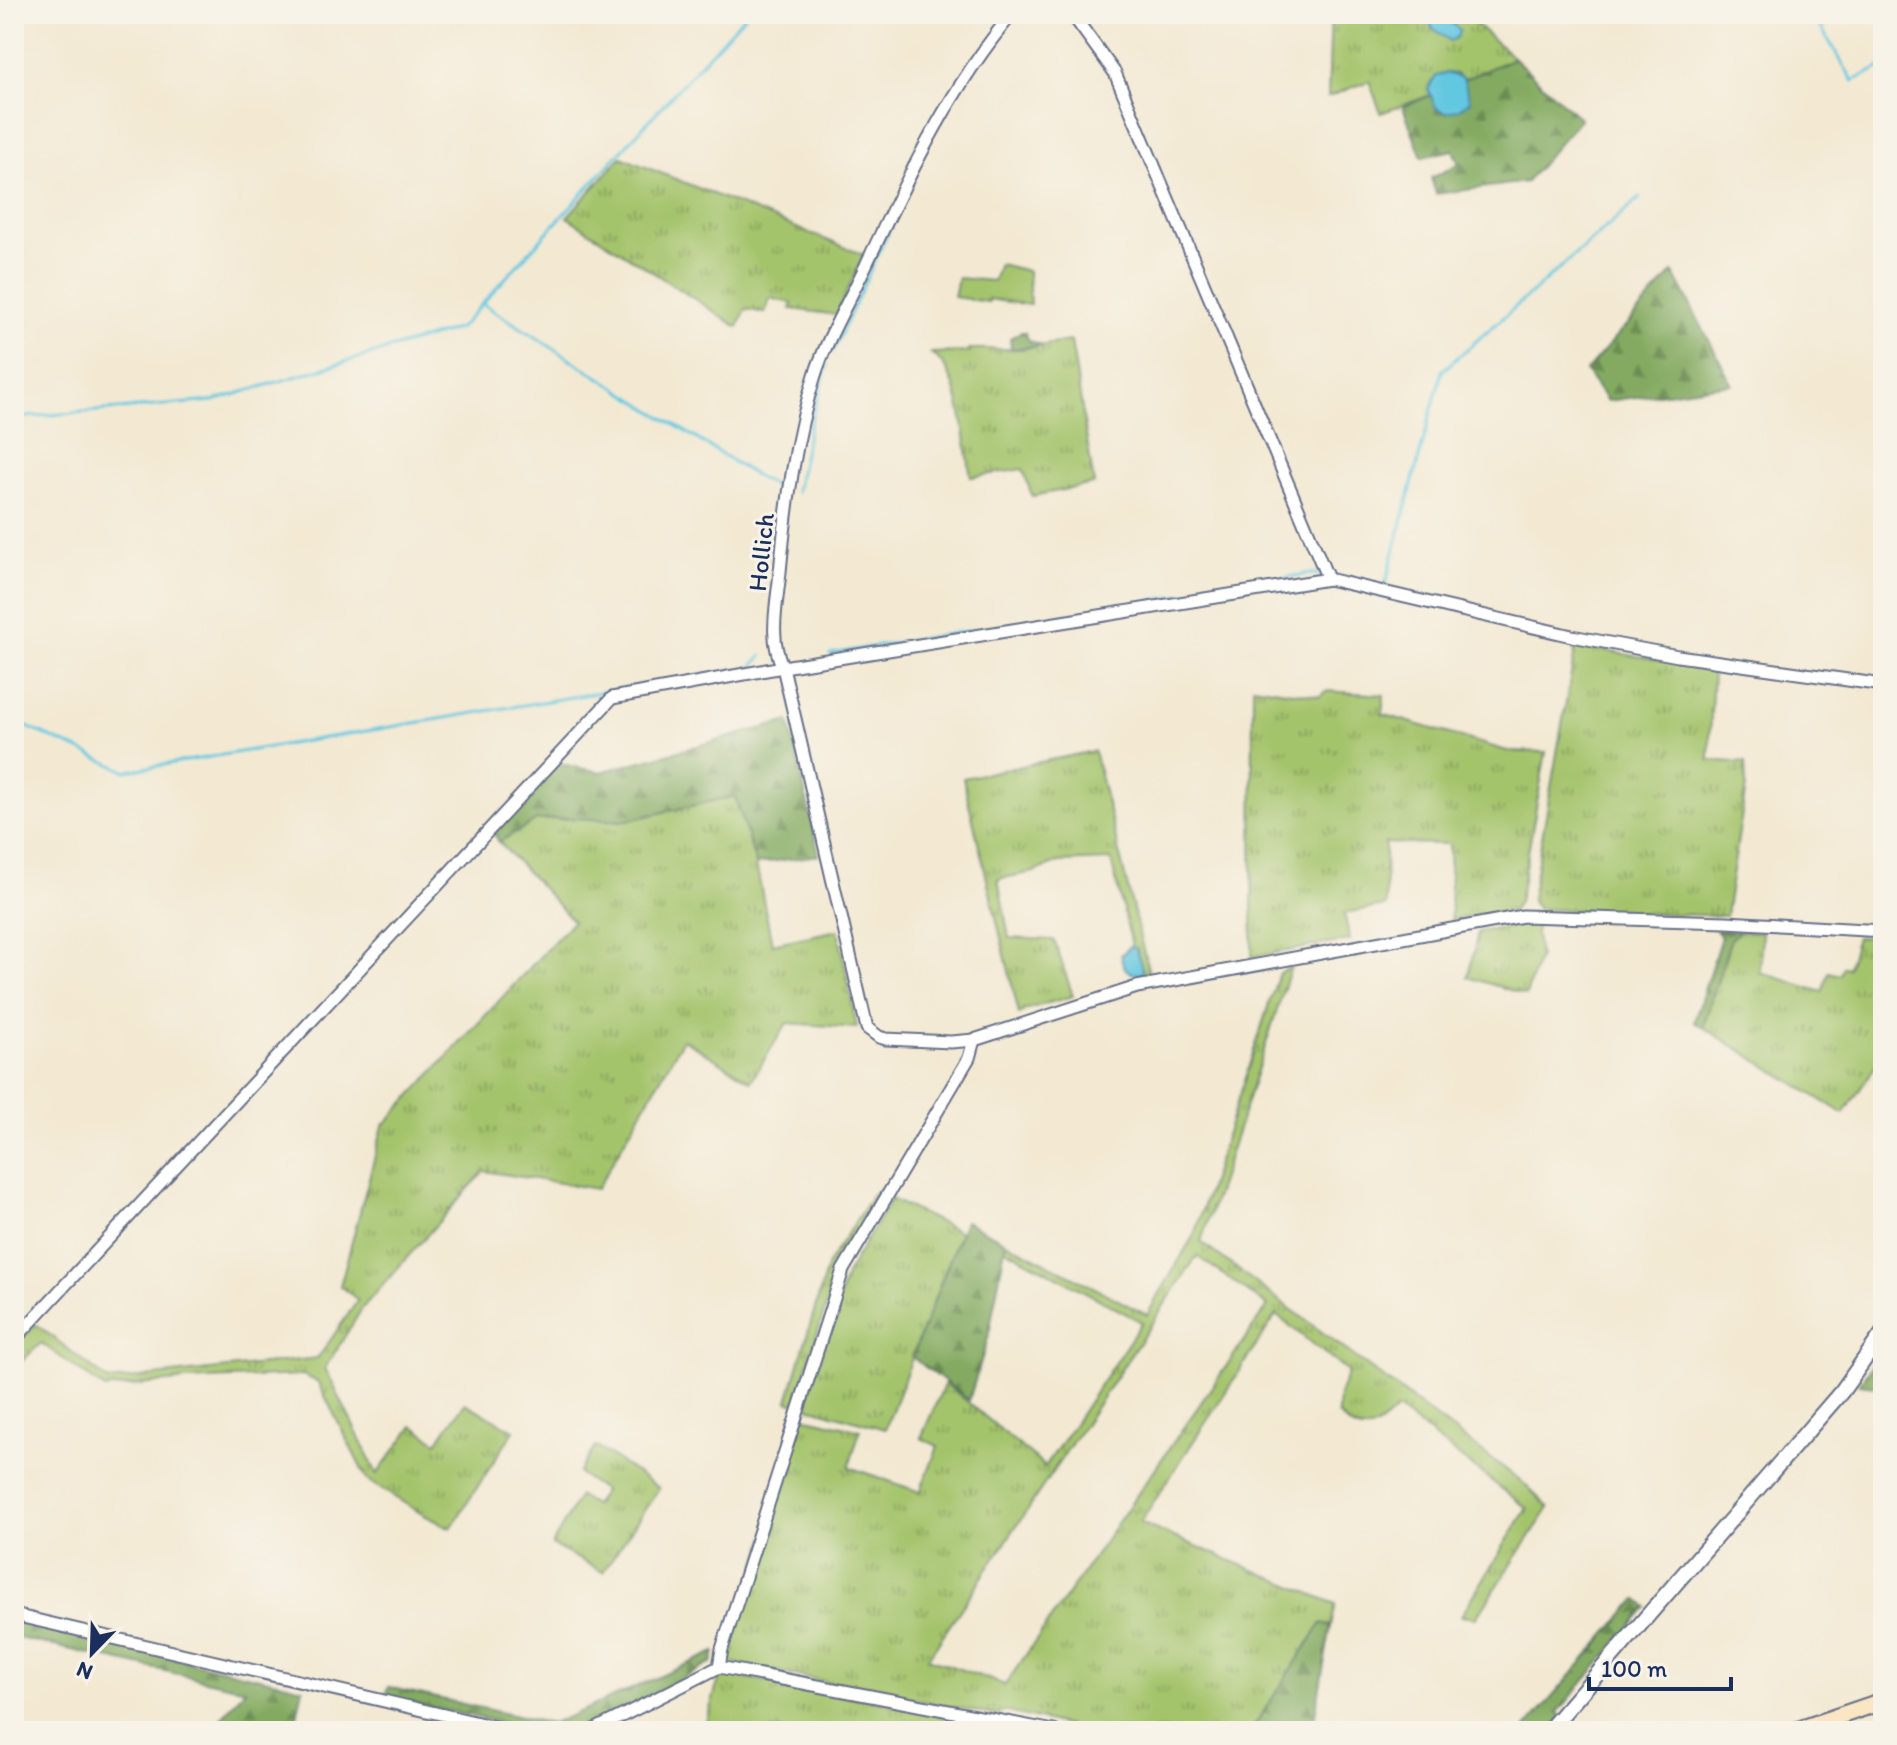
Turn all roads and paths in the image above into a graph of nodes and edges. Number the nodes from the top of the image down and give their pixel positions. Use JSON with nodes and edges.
{"nodes":[{"id":1,"x":1012,"y":14,"type":"edge"},
{"id":2,"x":1072,"y":14,"type":"edge"},
{"id":3,"x":1328,"y":579,"type":"junction"},
{"id":4,"x":783,"y":667,"type":"junction"},
{"id":5,"x":1883,"y":685,"type":"edge"},
{"id":6,"x":1883,"y":931,"type":"edge"},
{"id":7,"x":974,"y":1040,"type":"junction"},
{"id":8,"x":1883,"y":1333,"type":"edge"},
{"id":9,"x":14,"y":1340,"type":"edge"},
{"id":10,"x":14,"y":1615,"type":"edge"},
{"id":11,"x":719,"y":1667,"type":"junction"},
{"id":12,"x":1883,"y":1701,"type":"edge"},
{"id":13,"x":513,"y":1731,"type":"edge"},
{"id":14,"x":592,"y":1731,"type":"edge"},
{"id":15,"x":1054,"y":1731,"type":"edge"},
{"id":16,"x":1548,"y":1731,"type":"edge"},
{"id":17,"x":1795,"y":1731,"type":"edge"}],
"edges":[{"from":1,"to":4,"type":"street","name":"Hollich"},
{"from":2,"to":3,"type":"street"},
{"from":3,"to":4,"type":"street"},
{"from":3,"to":5,"type":"street"},
{"from":4,"to":7,"type":"street","name":"Hollich"},
{"from":4,"to":9,"type":"street"},
{"from":6,"to":7,"type":"street","name":"Hollich"},
{"from":7,"to":11,"type":"street"},
{"from":8,"to":16,"type":"street"},
{"from":10,"to":13,"type":"street"},
{"from":11,"to":14,"type":"street"},
{"from":11,"to":15,"type":"street"},
{"from":12,"to":17,"type":"main road"}]}
